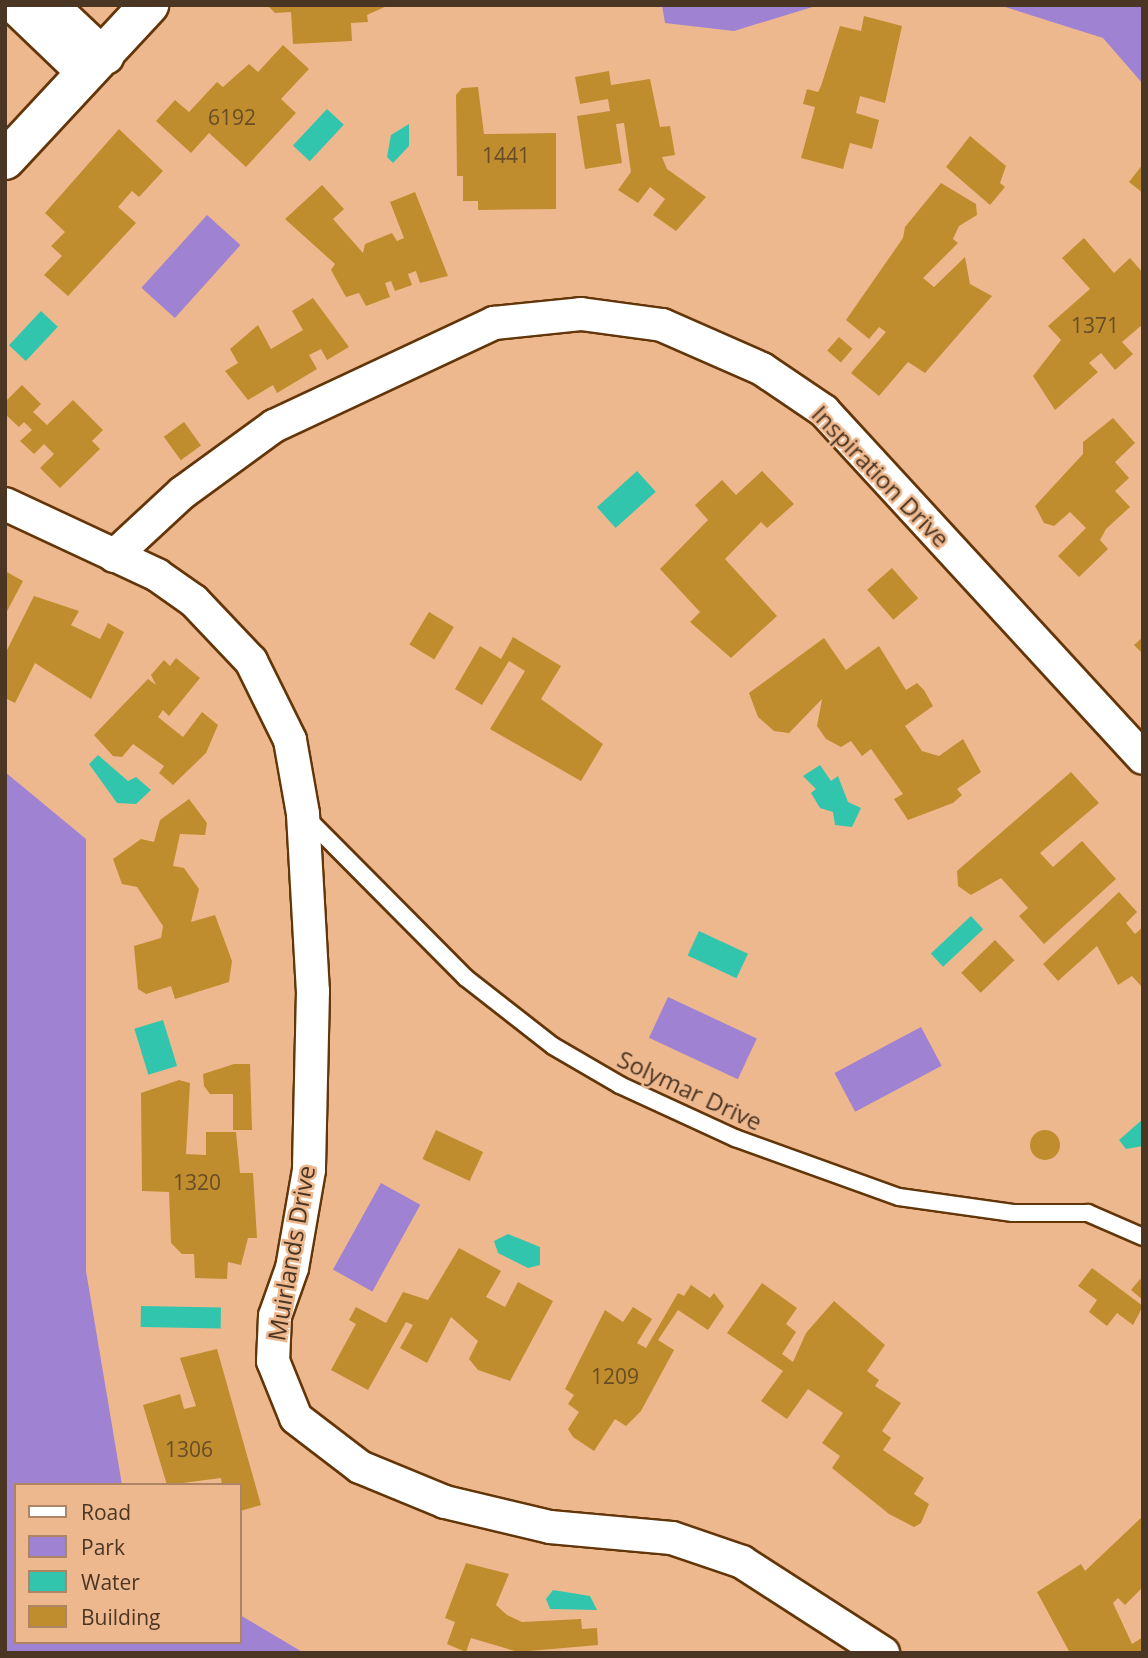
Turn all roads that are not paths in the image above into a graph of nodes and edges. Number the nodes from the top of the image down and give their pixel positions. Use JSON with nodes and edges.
{"nodes":[{"id":1,"x":12,"y":5,"type":"edge"},
{"id":2,"x":52,"y":5,"type":"edge"},
{"id":3,"x":149,"y":5,"type":"edge"},
{"id":4,"x":97,"y":66,"type":"junction"},
{"id":5,"x":5,"y":160,"type":"edge"},
{"id":6,"x":5,"y":504,"type":"edge"},
{"id":7,"x":114,"y":556,"type":"junction"},
{"id":8,"x":1143,"y":758,"type":"edge"},
{"id":9,"x":303,"y":814,"type":"junction"},
{"id":10,"x":1143,"y":1237,"type":"edge"},
{"id":11,"x":883,"y":1653,"type":"edge"}],
"edges":[{"from":1,"to":4,"type":"street"},
{"from":2,"to":4,"type":"street"},
{"from":3,"to":4,"type":"street"},
{"from":4,"to":5,"type":"street"},
{"from":6,"to":7,"type":"street","name":"Muirlands Drive"},
{"from":7,"to":8,"type":"street","name":"Inspiration Drive"},
{"from":7,"to":9,"type":"street","name":"Muirlands Drive"},
{"from":9,"to":10,"type":"lane","name":"Solymar Drive"},
{"from":9,"to":11,"type":"street","name":"Muirlands Drive"}]}
